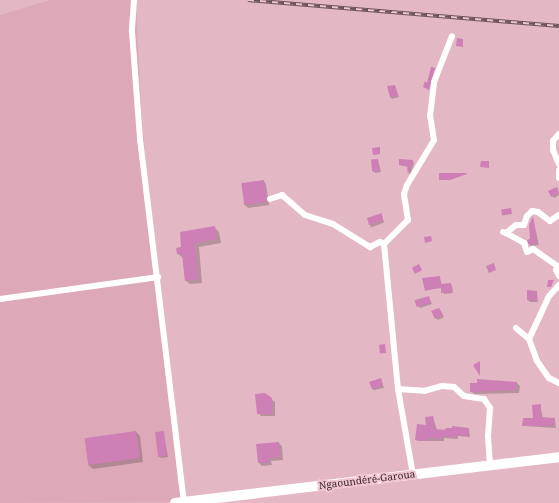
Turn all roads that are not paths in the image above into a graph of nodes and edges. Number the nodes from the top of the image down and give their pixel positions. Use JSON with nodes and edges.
{"nodes":[{"id":1,"x":134,"y":0,"type":"edge"},
{"id":2,"x":452,"y":36,"type":"dead end"},
{"id":3,"x":559,"y":134,"type":"edge"},
{"id":4,"x":559,"y":164,"type":"edge"},
{"id":5,"x":559,"y":170,"type":"edge"},
{"id":6,"x":559,"y":178,"type":"edge"},
{"id":7,"x":270,"y":199,"type":"dead end"},
{"id":8,"x":559,"y":215,"type":"edge"},
{"id":9,"x":384,"y":244,"type":"junction"},
{"id":10,"x":559,"y":276,"type":"edge"},
{"id":11,"x":158,"y":277,"type":"junction"},
{"id":12,"x":559,"y":285,"type":"edge"},
{"id":13,"x":0,"y":299,"type":"edge"},
{"id":14,"x":516,"y":328,"type":"dead end"},
{"id":15,"x":529,"y":339,"type":"junction"},
{"id":16,"x":559,"y":383,"type":"edge"},
{"id":17,"x":398,"y":389,"type":"junction"},
{"id":18,"x":559,"y":457,"type":"edge"},
{"id":19,"x":490,"y":463,"type":"junction"},
{"id":20,"x":413,"y":475,"type":"junction"},
{"id":21,"x":180,"y":502,"type":"edge"}],
"edges":[{"from":1,"to":11,"type":"street"},
{"from":2,"to":9,"type":"street"},
{"from":3,"to":4,"type":"street"},
{"from":5,"to":6,"type":"street"},
{"from":7,"to":9,"type":"street"},
{"from":8,"to":10,"type":"street"},
{"from":9,"to":17,"type":"street"},
{"from":11,"to":13,"type":"street"},
{"from":11,"to":21,"type":"street"},
{"from":12,"to":15,"type":"street"},
{"from":14,"to":15,"type":"street"},
{"from":15,"to":16,"type":"street"},
{"from":17,"to":19,"type":"street"},
{"from":17,"to":20,"type":"street"},
{"from":18,"to":19,"type":"highway","name":"Ngaoundéré-Garoua"},
{"from":19,"to":20,"type":"highway","name":"Ngaoundéré-Garoua"},
{"from":20,"to":21,"type":"highway","name":"Ngaoundéré-Garoua"}]}
